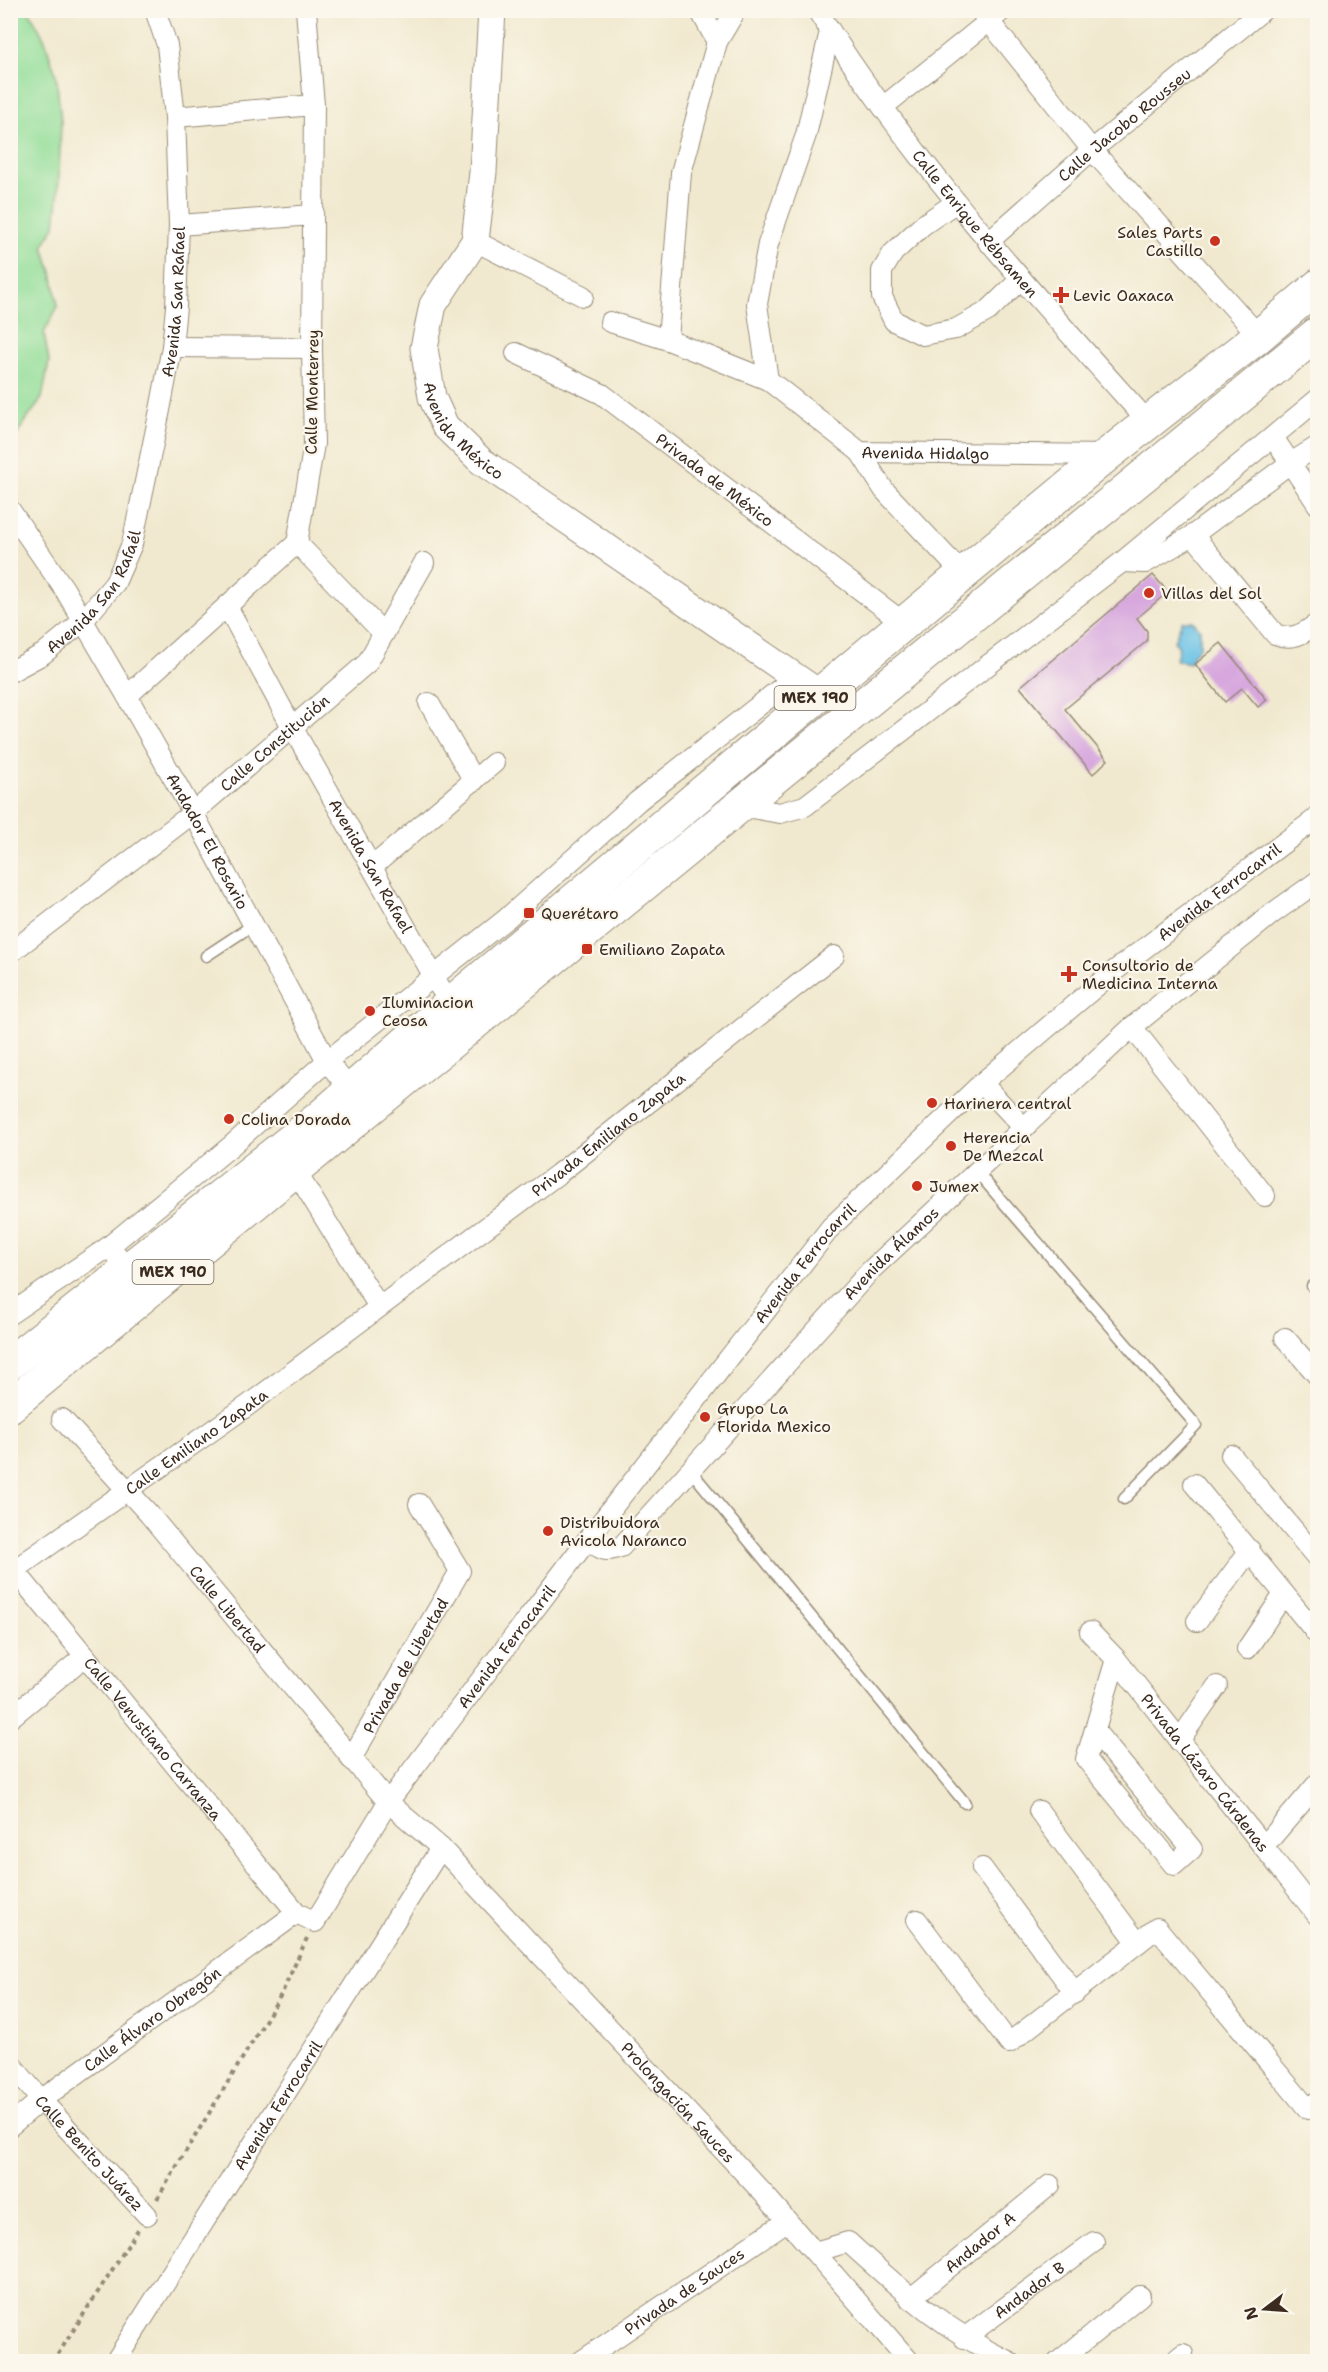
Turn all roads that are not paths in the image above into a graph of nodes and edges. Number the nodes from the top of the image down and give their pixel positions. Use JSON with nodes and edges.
{"nodes":[{"id":1,"x":155,"y":10,"type":"edge"},
{"id":2,"x":306,"y":10,"type":"edge"},
{"id":3,"x":492,"y":10,"type":"edge"},
{"id":4,"x":700,"y":10,"type":"edge"},
{"id":5,"x":736,"y":10,"type":"edge"},
{"id":6,"x":817,"y":10,"type":"edge"},
{"id":7,"x":1263,"y":10,"type":"edge"},
{"id":8,"x":991,"y":14,"type":"edge"},
{"id":9,"x":830,"y":31,"type":"junction"},
{"id":10,"x":717,"y":42,"type":"junction"},
{"id":11,"x":314,"y":105,"type":"junction"},
{"id":12,"x":883,"y":107,"type":"junction"},
{"id":13,"x":175,"y":117,"type":"junction"},
{"id":14,"x":1092,"y":150,"type":"junction"},
{"id":15,"x":955,"y":202,"type":"junction"},
{"id":16,"x":313,"y":215,"type":"junction"},
{"id":17,"x":179,"y":225,"type":"junction"},
{"id":18,"x":476,"y":241,"type":"junction"},
{"id":19,"x":988,"y":242,"type":"junction"},
{"id":20,"x":1021,"y":279,"type":"junction"},
{"id":21,"x":1317,"y":286,"type":"edge"},
{"id":22,"x":583,"y":296,"type":"dead end"},
{"id":23,"x":610,"y":322,"type":"dead end"},
{"id":24,"x":1317,"y":333,"type":"edge"},
{"id":25,"x":1259,"y":336,"type":"junction"},
{"id":26,"x":668,"y":340,"type":"junction"},
{"id":27,"x":172,"y":347,"type":"junction"},
{"id":28,"x":312,"y":348,"type":"junction"},
{"id":29,"x":516,"y":353,"type":"dead end"},
{"id":30,"x":768,"y":380,"type":"junction"},
{"id":31,"x":1317,"y":399,"type":"edge"},
{"id":32,"x":1149,"y":423,"type":"junction"},
{"id":33,"x":1273,"y":437,"type":"junction"},
{"id":34,"x":1317,"y":446,"type":"edge"},
{"id":35,"x":860,"y":452,"type":"junction"},
{"id":36,"x":1107,"y":455,"type":"junction"},
{"id":37,"x":1289,"y":464,"type":"junction"},
{"id":38,"x":143,"y":486,"type":"joint"},
{"id":39,"x":1317,"y":505,"type":"edge"},
{"id":40,"x":10,"y":510,"type":"edge"},
{"id":41,"x":1193,"y":536,"type":"junction"},
{"id":42,"x":297,"y":543,"type":"junction"},
{"id":43,"x":1122,"y":562,"type":"junction"},
{"id":44,"x":424,"y":563,"type":"dead end"},
{"id":45,"x":963,"y":574,"type":"junction"},
{"id":46,"x":227,"y":606,"type":"junction"},
{"id":47,"x":83,"y":621,"type":"junction"},
{"id":48,"x":904,"y":623,"type":"junction"},
{"id":49,"x":1317,"y":623,"type":"edge"},
{"id":50,"x":384,"y":634,"type":"junction"},
{"id":51,"x":10,"y":672,"type":"edge"},
{"id":52,"x":808,"y":686,"type":"junction"},
{"id":53,"x":127,"y":696,"type":"junction"},
{"id":54,"x":429,"y":703,"type":"dead end"},
{"id":55,"x":292,"y":727,"type":"junction"},
{"id":56,"x":494,"y":763,"type":"dead end"},
{"id":57,"x":474,"y":781,"type":"junction"},
{"id":58,"x":740,"y":806,"type":"junction"},
{"id":59,"x":193,"y":813,"type":"junction"},
{"id":60,"x":1317,"y":817,"type":"edge"},
{"id":61,"x":372,"y":867,"type":"junction"},
{"id":62,"x":1317,"y":881,"type":"edge"},
{"id":63,"x":253,"y":925,"type":"junction"},
{"id":64,"x":10,"y":953,"type":"edge"},
{"id":65,"x":206,"y":956,"type":"dead end"},
{"id":66,"x":834,"y":956,"type":"dead end"},
{"id":67,"x":442,"y":991,"type":"junction"},
{"id":68,"x":1132,"y":1027,"type":"junction"},
{"id":69,"x":327,"y":1061,"type":"junction"},
{"id":70,"x":982,"y":1083,"type":"junction"},
{"id":71,"x":351,"y":1091,"type":"junction"},
{"id":72,"x":1024,"y":1128,"type":"junction"},
{"id":73,"x":295,"y":1170,"type":"junction"},
{"id":74,"x":977,"y":1172,"type":"junction"},
{"id":75,"x":1265,"y":1196,"type":"dead end"},
{"id":76,"x":119,"y":1257,"type":"junction"},
{"id":77,"x":379,"y":1307,"type":"junction"},
{"id":78,"x":10,"y":1314,"type":"edge"},
{"id":79,"x":1285,"y":1338,"type":"dead end"},
{"id":80,"x":10,"y":1363,"type":"edge"},
{"id":81,"x":1317,"y":1376,"type":"edge"},
{"id":82,"x":10,"y":1406,"type":"edge"},
{"id":83,"x":62,"y":1419,"type":"dead end"},
{"id":84,"x":1231,"y":1455,"type":"dead end"},
{"id":85,"x":685,"y":1477,"type":"junction"},
{"id":86,"x":1194,"y":1484,"type":"dead end"},
{"id":87,"x":127,"y":1490,"type":"junction"},
{"id":88,"x":1124,"y":1499,"type":"dead end"},
{"id":89,"x":418,"y":1504,"type":"dead end"},
{"id":90,"x":588,"y":1539,"type":"junction"},
{"id":91,"x":1250,"y":1550,"type":"junction"},
{"id":92,"x":1317,"y":1559,"type":"edge"},
{"id":93,"x":12,"y":1569,"type":"edge"},
{"id":94,"x":1284,"y":1594,"type":"junction"},
{"id":95,"x":1197,"y":1621,"type":"dead end"},
{"id":96,"x":1090,"y":1632,"type":"dead end"},
{"id":97,"x":1317,"y":1635,"type":"edge"},
{"id":98,"x":1247,"y":1649,"type":"dead end"},
{"id":99,"x":85,"y":1656,"type":"junction"},
{"id":100,"x":1116,"y":1659,"type":"junction"},
{"id":101,"x":1217,"y":1686,"type":"dead end"},
{"id":102,"x":10,"y":1718,"type":"edge"},
{"id":103,"x":1095,"y":1731,"type":"junction"},
{"id":104,"x":1179,"y":1741,"type":"junction"},
{"id":105,"x":351,"y":1759,"type":"junction"},
{"id":106,"x":1317,"y":1783,"type":"edge"},
{"id":107,"x":388,"y":1802,"type":"junction"},
{"id":108,"x":964,"y":1803,"type":"dead end"},
{"id":109,"x":1039,"y":1811,"type":"dead end"},
{"id":110,"x":1262,"y":1845,"type":"junction"},
{"id":111,"x":441,"y":1848,"type":"junction"},
{"id":112,"x":982,"y":1868,"type":"dead end"},
{"id":113,"x":297,"y":1913,"type":"junction"},
{"id":114,"x":1317,"y":1916,"type":"edge"},
{"id":115,"x":917,"y":1920,"type":"dead end"},
{"id":116,"x":1138,"y":1943,"type":"junction"},
{"id":117,"x":1075,"y":1993,"type":"junction"},
{"id":118,"x":10,"y":2062,"type":"edge"},
{"id":119,"x":41,"y":2100,"type":"junction"},
{"id":120,"x":1317,"y":2101,"type":"edge"},
{"id":121,"x":10,"y":2126,"type":"edge"},
{"id":122,"x":1050,"y":2185,"type":"dead end"},
{"id":123,"x":147,"y":2215,"type":"road end"},
{"id":124,"x":787,"y":2221,"type":"junction"},
{"id":125,"x":1094,"y":2242,"type":"dead end"},
{"id":126,"x":815,"y":2252,"type":"junction"},
{"id":127,"x":1140,"y":2296,"type":"dead end"},
{"id":128,"x":910,"y":2299,"type":"junction"},
{"id":129,"x":964,"y":2338,"type":"junction"},
{"id":130,"x":115,"y":2361,"type":"edge"},
{"id":131,"x":580,"y":2361,"type":"edge"},
{"id":132,"x":910,"y":2361,"type":"edge"},
{"id":133,"x":1010,"y":2361,"type":"edge"},
{"id":134,"x":1058,"y":2361,"type":"edge"}],
"edges":[{"from":1,"to":13,"type":"street","name":"Avenida San Rafael"},
{"from":2,"to":11,"type":"street","name":"Calle Monterrey"},
{"from":3,"to":18,"type":"street","name":"Avenida México"},
{"from":4,"to":10,"type":"street"},
{"from":5,"to":10,"type":"street"},
{"from":6,"to":9,"type":"street","name":"Calle Enrique Rébsamen"},
{"from":7,"to":14,"type":"street","name":"Calle Jacobo Rousseu"},
{"from":8,"to":12,"type":"street"},
{"from":8,"to":14,"type":"street"},
{"from":9,"to":12,"type":"street","name":"Calle Enrique Rébsamen"},
{"from":9,"to":30,"type":"street"},
{"from":10,"to":26,"type":"street"},
{"from":11,"to":13,"type":"street"},
{"from":11,"to":16,"type":"street","name":"Calle Monterrey"},
{"from":12,"to":15,"type":"street","name":"Calle Enrique Rébsamen"},
{"from":13,"to":17,"type":"street","name":"Avenida San Rafael"},
{"from":14,"to":19,"type":"street","name":"Calle Jacobo Rousseu"},
{"from":14,"to":25,"type":"street"},
{"from":15,"to":19,"type":"street","name":"Calle Enrique Rébsamen"},
{"from":15,"to":20,"type":"street"},
{"from":16,"to":17,"type":"street"},
{"from":16,"to":28,"type":"street","name":"Calle Monterrey"},
{"from":17,"to":27,"type":"street","name":"Avenida San Rafael"},
{"from":18,"to":22,"type":"street"},
{"from":18,"to":52,"type":"street","name":"Avenida México"},
{"from":19,"to":20,"type":"street","name":"Calle Enrique Rébsamen"},
{"from":20,"to":32,"type":"street","name":"Calle Enrique Rébsamen"},
{"from":21,"to":25,"type":"highway","number":"MEX 190"},
{"from":23,"to":26,"type":"street","name":"Avenida Hidalgo"},
{"from":24,"to":58,"type":"highway","number":"MEX 190"},
{"from":25,"to":32,"type":"highway","number":"MEX 190"},
{"from":26,"to":30,"type":"street","name":"Avenida Hidalgo"},
{"from":27,"to":28,"type":"street"},
{"from":27,"to":38,"type":"street","name":"Avenida San Rafael"},
{"from":28,"to":42,"type":"street","name":"Calle Monterrey"},
{"from":29,"to":48,"type":"street","name":"Privada de México"},
{"from":30,"to":35,"type":"street","name":"Avenida Hidalgo"},
{"from":31,"to":33,"type":"street"},
{"from":32,"to":36,"type":"highway","number":"MEX 190"},
{"from":33,"to":37,"type":"street"},
{"from":33,"to":43,"type":"street"},
{"from":34,"to":37,"type":"street"},
{"from":35,"to":36,"type":"street","name":"Avenida Hidalgo"},
{"from":35,"to":45,"type":"street"},
{"from":36,"to":45,"type":"highway","number":"MEX 190"},
{"from":37,"to":39,"type":"street"},
{"from":37,"to":41,"type":"street"},
{"from":38,"to":47,"type":"street","name":"Avenida San Rafaél"},
{"from":40,"to":47,"type":"street","name":"Andador El Rosario"},
{"from":41,"to":43,"type":"street"},
{"from":41,"to":49,"type":"street"},
{"from":42,"to":46,"type":"street"},
{"from":42,"to":50,"type":"street"},
{"from":43,"to":58,"type":"street"},
{"from":44,"to":50,"type":"street","name":"Calle Constitución"},
{"from":45,"to":48,"type":"highway","number":"MEX 190"},
{"from":46,"to":53,"type":"street"},
{"from":46,"to":55,"type":"street"},
{"from":47,"to":51,"type":"street","name":"Avenida San Rafaél"},
{"from":47,"to":53,"type":"street","name":"Andador El Rosario"},
{"from":48,"to":52,"type":"highway","number":"MEX 190"},
{"from":50,"to":55,"type":"street","name":"Calle Constitución"},
{"from":52,"to":67,"type":"highway","number":"MEX 190"},
{"from":53,"to":59,"type":"street","name":"Andador El Rosario"},
{"from":54,"to":57,"type":"street"},
{"from":55,"to":59,"type":"street","name":"Calle Constitución"},
{"from":55,"to":61,"type":"street","name":"Avenida San Rafael"},
{"from":56,"to":57,"type":"street"},
{"from":57,"to":61,"type":"street"},
{"from":58,"to":73,"type":"highway","number":"MEX 190"},
{"from":59,"to":63,"type":"street","name":"Andador El Rosario"},
{"from":59,"to":64,"type":"street","name":"Calle Constitución"},
{"from":60,"to":70,"type":"street","name":"Avenida Ferrocarril"},
{"from":61,"to":67,"type":"street","name":"Avenida San Rafael"},
{"from":62,"to":68,"type":"street","name":"Avenida Álamos"},
{"from":63,"to":65,"type":"lane"},
{"from":63,"to":69,"type":"street","name":"Andador El Rosario"},
{"from":66,"to":77,"type":"street","name":"Privada Emiliano Zapata"},
{"from":67,"to":69,"type":"street"},
{"from":67,"to":71,"type":"highway","number":"MEX 190"},
{"from":68,"to":72,"type":"street","name":"Avenida Álamos"},
{"from":68,"to":75,"type":"street"},
{"from":69,"to":71,"type":"street","name":"Andador El Rosario"},
{"from":69,"to":76,"type":"street"},
{"from":70,"to":72,"type":"street"},
{"from":70,"to":90,"type":"street","name":"Avenida Ferrocarril"},
{"from":71,"to":76,"type":"highway","number":"MEX 190"},
{"from":72,"to":74,"type":"street","name":"Avenida Álamos"},
{"from":73,"to":77,"type":"street"},
{"from":73,"to":82,"type":"highway","number":"MEX 190"},
{"from":74,"to":85,"type":"street","name":"Avenida Álamos"},
{"from":74,"to":88,"type":"lane"},
{"from":76,"to":78,"type":"street"},
{"from":76,"to":80,"type":"highway","number":"MEX 190"},
{"from":77,"to":87,"type":"street","name":"Calle Emiliano Zapata"},
{"from":79,"to":81,"type":"street"},
{"from":83,"to":87,"type":"street","name":"Calle Libertad"},
{"from":84,"to":92,"type":"street"},
{"from":85,"to":90,"type":"street","name":"Avenida Álamos"},
{"from":85,"to":108,"type":"lane"},
{"from":86,"to":91,"type":"street"},
{"from":87,"to":93,"type":"street","name":"Calle Emiliano Zapata"},
{"from":87,"to":105,"type":"street","name":"Calle Libertad"},
{"from":89,"to":105,"type":"street","name":"Privada de Libertad"},
{"from":90,"to":107,"type":"street","name":"Avenida Ferrocarril"},
{"from":91,"to":94,"type":"street"},
{"from":91,"to":95,"type":"street"},
{"from":93,"to":99,"type":"street","name":"Calle Venustiano Carranza"},
{"from":94,"to":97,"type":"street"},
{"from":94,"to":98,"type":"street"},
{"from":96,"to":100,"type":"street","name":"Privada Lázaro Cárdenas"},
{"from":99,"to":102,"type":"street"},
{"from":99,"to":113,"type":"street","name":"Calle Venustiano Carranza"},
{"from":100,"to":103,"type":"street"},
{"from":100,"to":104,"type":"street","name":"Privada Lázaro Cárdenas"},
{"from":101,"to":104,"type":"street"},
{"from":103,"to":103,"type":"street"},
{"from":104,"to":110,"type":"street","name":"Privada Lázaro Cárdenas"},
{"from":105,"to":107,"type":"street","name":"Calle Libertad"},
{"from":106,"to":110,"type":"street"},
{"from":107,"to":111,"type":"street","name":"Prolongación Sauces"},
{"from":107,"to":113,"type":"street","name":"Avenida Ferrocarril"},
{"from":109,"to":116,"type":"street"},
{"from":110,"to":114,"type":"street","name":"Privada Lázaro Cárdenas"},
{"from":111,"to":124,"type":"street","name":"Prolongación Sauces"},
{"from":111,"to":130,"type":"street","name":"Avenida Ferrocarril"},
{"from":112,"to":117,"type":"street"},
{"from":113,"to":119,"type":"street","name":"Calle Álvaro Obregón"},
{"from":115,"to":117,"type":"street"},
{"from":116,"to":117,"type":"street"},
{"from":116,"to":120,"type":"street"},
{"from":118,"to":119,"type":"street","name":"Calle Benito Juárez"},
{"from":119,"to":121,"type":"street","name":"Calle Álvaro Obregón"},
{"from":119,"to":123,"type":"street","name":"Calle Benito Juárez"},
{"from":122,"to":128,"type":"street","name":"Andador A"},
{"from":124,"to":126,"type":"street","name":"Prolongación Sauces"},
{"from":124,"to":131,"type":"street","name":"Privada de Sauces"},
{"from":125,"to":129,"type":"street","name":"Andador B"},
{"from":126,"to":128,"type":"street"},
{"from":126,"to":132,"type":"street","name":"Prolongación Sauces"},
{"from":127,"to":134,"type":"street"},
{"from":128,"to":129,"type":"street"},
{"from":129,"to":133,"type":"street"}]}
